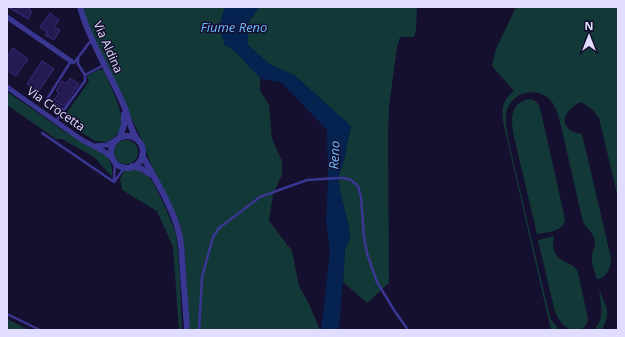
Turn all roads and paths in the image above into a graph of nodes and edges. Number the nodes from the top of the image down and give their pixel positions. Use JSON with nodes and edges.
{"nodes":[{"id":1,"x":80,"y":7,"type":"edge"},
{"id":2,"x":7,"y":17,"type":"edge"},
{"id":3,"x":92,"y":38,"type":"junction"},
{"id":4,"x":78,"y":58,"type":"junction"},
{"id":5,"x":72,"y":61,"type":"junction"},
{"id":6,"x":104,"y":65,"type":"junction"},
{"id":7,"x":84,"y":75,"type":"junction"},
{"id":8,"x":7,"y":87,"type":"edge"},
{"id":9,"x":118,"y":95,"type":"junction"},
{"id":10,"x":64,"y":110,"type":"junction"},
{"id":11,"x":56,"y":121,"type":"junction"},
{"id":12,"x":42,"y":132,"type":"dead end"},
{"id":13,"x":118,"y":138,"type":"junction"},
{"id":14,"x":138,"y":140,"type":"junction"},
{"id":15,"x":94,"y":146,"type":"junction"},
{"id":16,"x":142,"y":155,"type":"junction"},
{"id":17,"x":114,"y":161,"type":"junction"},
{"id":18,"x":130,"y":167,"type":"junction"},
{"id":19,"x":154,"y":176,"type":"junction"},
{"id":20,"x":114,"y":182,"type":"junction"},
{"id":21,"x":7,"y":314,"type":"edge"},
{"id":22,"x":40,"y":330,"type":"edge"},
{"id":23,"x":187,"y":330,"type":"edge"},
{"id":24,"x":199,"y":330,"type":"edge"},
{"id":25,"x":408,"y":330,"type":"edge"}],
"edges":[{"from":1,"to":3,"type":"street","name":"Via Aldina"},
{"from":2,"to":5,"type":"street"},
{"from":3,"to":4,"type":"lane"},
{"from":3,"to":6,"type":"street","name":"Via Aldina"},
{"from":4,"to":5,"type":"lane"},
{"from":4,"to":7,"type":"lane"},
{"from":5,"to":10,"type":"lane"},
{"from":6,"to":7,"type":"lane"},
{"from":6,"to":9,"type":"street","name":"Via Aldina"},
{"from":7,"to":10,"type":"lane"},
{"from":8,"to":11,"type":"street","name":"Via Crocetta"},
{"from":9,"to":13,"type":"street","name":"Via Aldina"},
{"from":9,"to":14,"type":"street","name":"Via Aldina"},
{"from":10,"to":11,"type":"lane"},
{"from":11,"to":15,"type":"street","name":"Via Crocetta"},
{"from":12,"to":20,"type":"lane"},
{"from":13,"to":14,"type":"street"},
{"from":13,"to":15,"type":"street"},
{"from":13,"to":17,"type":"street"},
{"from":14,"to":16,"type":"street"},
{"from":15,"to":17,"type":"street","name":"Via Crocetta"},
{"from":16,"to":18,"type":"street"},
{"from":16,"to":19,"type":"street"},
{"from":17,"to":18,"type":"street"},
{"from":17,"to":20,"type":"lane"},
{"from":18,"to":19,"type":"street"},
{"from":18,"to":20,"type":"lane"},
{"from":19,"to":23,"type":"street"},
{"from":21,"to":22,"type":"lane"},
{"from":24,"to":25,"type":"lane"}]}
